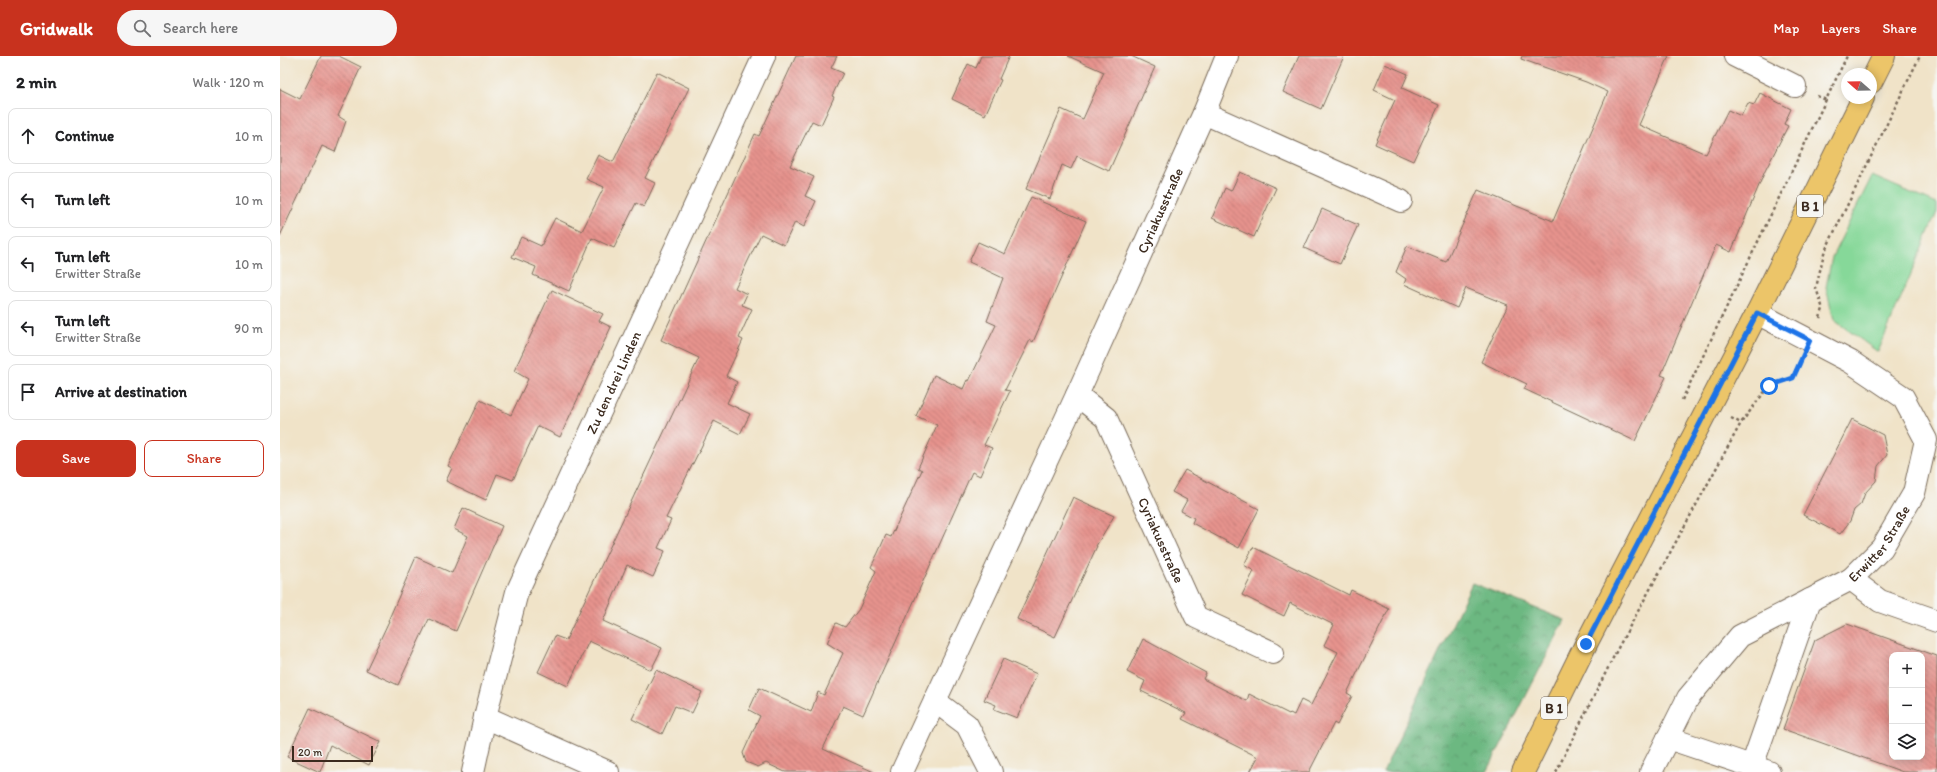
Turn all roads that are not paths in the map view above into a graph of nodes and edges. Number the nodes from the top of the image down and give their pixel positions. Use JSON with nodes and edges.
{"nodes":[{"id":1,"x":764,"y":56,"type":"edge"},
{"id":2,"x":1227,"y":56,"type":"edge"},
{"id":3,"x":1735,"y":56,"type":"edge"},
{"id":4,"x":1884,"y":56,"type":"edge"},
{"id":5,"x":1877,"y":70,"type":"edge"},
{"id":6,"x":1795,"y":86,"type":"dead end"},
{"id":7,"x":1860,"y":104,"type":"edge"},
{"id":8,"x":1204,"y":113,"type":"junction"},
{"id":9,"x":1401,"y":201,"type":"dead end"},
{"id":10,"x":1757,"y":313,"type":"junction"},
{"id":11,"x":1077,"y":396,"type":"junction"},
{"id":12,"x":1851,"y":579,"type":"junction"},
{"id":13,"x":1810,"y":600,"type":"junction"},
{"id":14,"x":1937,"y":621,"type":"edge"},
{"id":15,"x":1273,"y":653,"type":"dead end"},
{"id":16,"x":935,"y":701,"type":"junction"},
{"id":17,"x":485,"y":717,"type":"junction"},
{"id":18,"x":1668,"y":738,"type":"junction"},
{"id":19,"x":1760,"y":769,"type":"edge"},
{"id":20,"x":473,"y":772,"type":"edge"},
{"id":21,"x":608,"y":772,"type":"edge"},
{"id":22,"x":902,"y":772,"type":"edge"},
{"id":23,"x":991,"y":772,"type":"edge"},
{"id":24,"x":1523,"y":772,"type":"edge"},
{"id":25,"x":1651,"y":772,"type":"edge"}],
"edges":[{"from":1,"to":17,"type":"street","name":"Zu den drei Linden"},
{"from":2,"to":8,"type":"street","name":"Cyriakusstraße"},
{"from":3,"to":6,"type":"street"},
{"from":4,"to":5,"type":"main road"},
{"from":7,"to":10,"type":"main road","number":"B 1"},
{"from":8,"to":9,"type":"street"},
{"from":8,"to":11,"type":"street","name":"Cyriakusstraße"},
{"from":10,"to":12,"type":"street","name":"Erwitter Straße"},
{"from":10,"to":24,"type":"main road","number":"B 1"},
{"from":11,"to":15,"type":"street","name":"Cyriakusstraße"},
{"from":11,"to":16,"type":"street","name":"Cyriakusstraße"},
{"from":12,"to":13,"type":"street","name":"Erwitter Straße"},
{"from":12,"to":14,"type":"street"},
{"from":13,"to":18,"type":"street","name":"Erwitter Straße"},
{"from":13,"to":19,"type":"street"},
{"from":16,"to":22,"type":"street","name":"Cyriakusstraße"},
{"from":16,"to":23,"type":"street"},
{"from":17,"to":20,"type":"street","name":"Zu den drei Linden"},
{"from":17,"to":21,"type":"street"},
{"from":18,"to":19,"type":"street"},
{"from":18,"to":25,"type":"street","name":"Erwitter Straße"}]}
